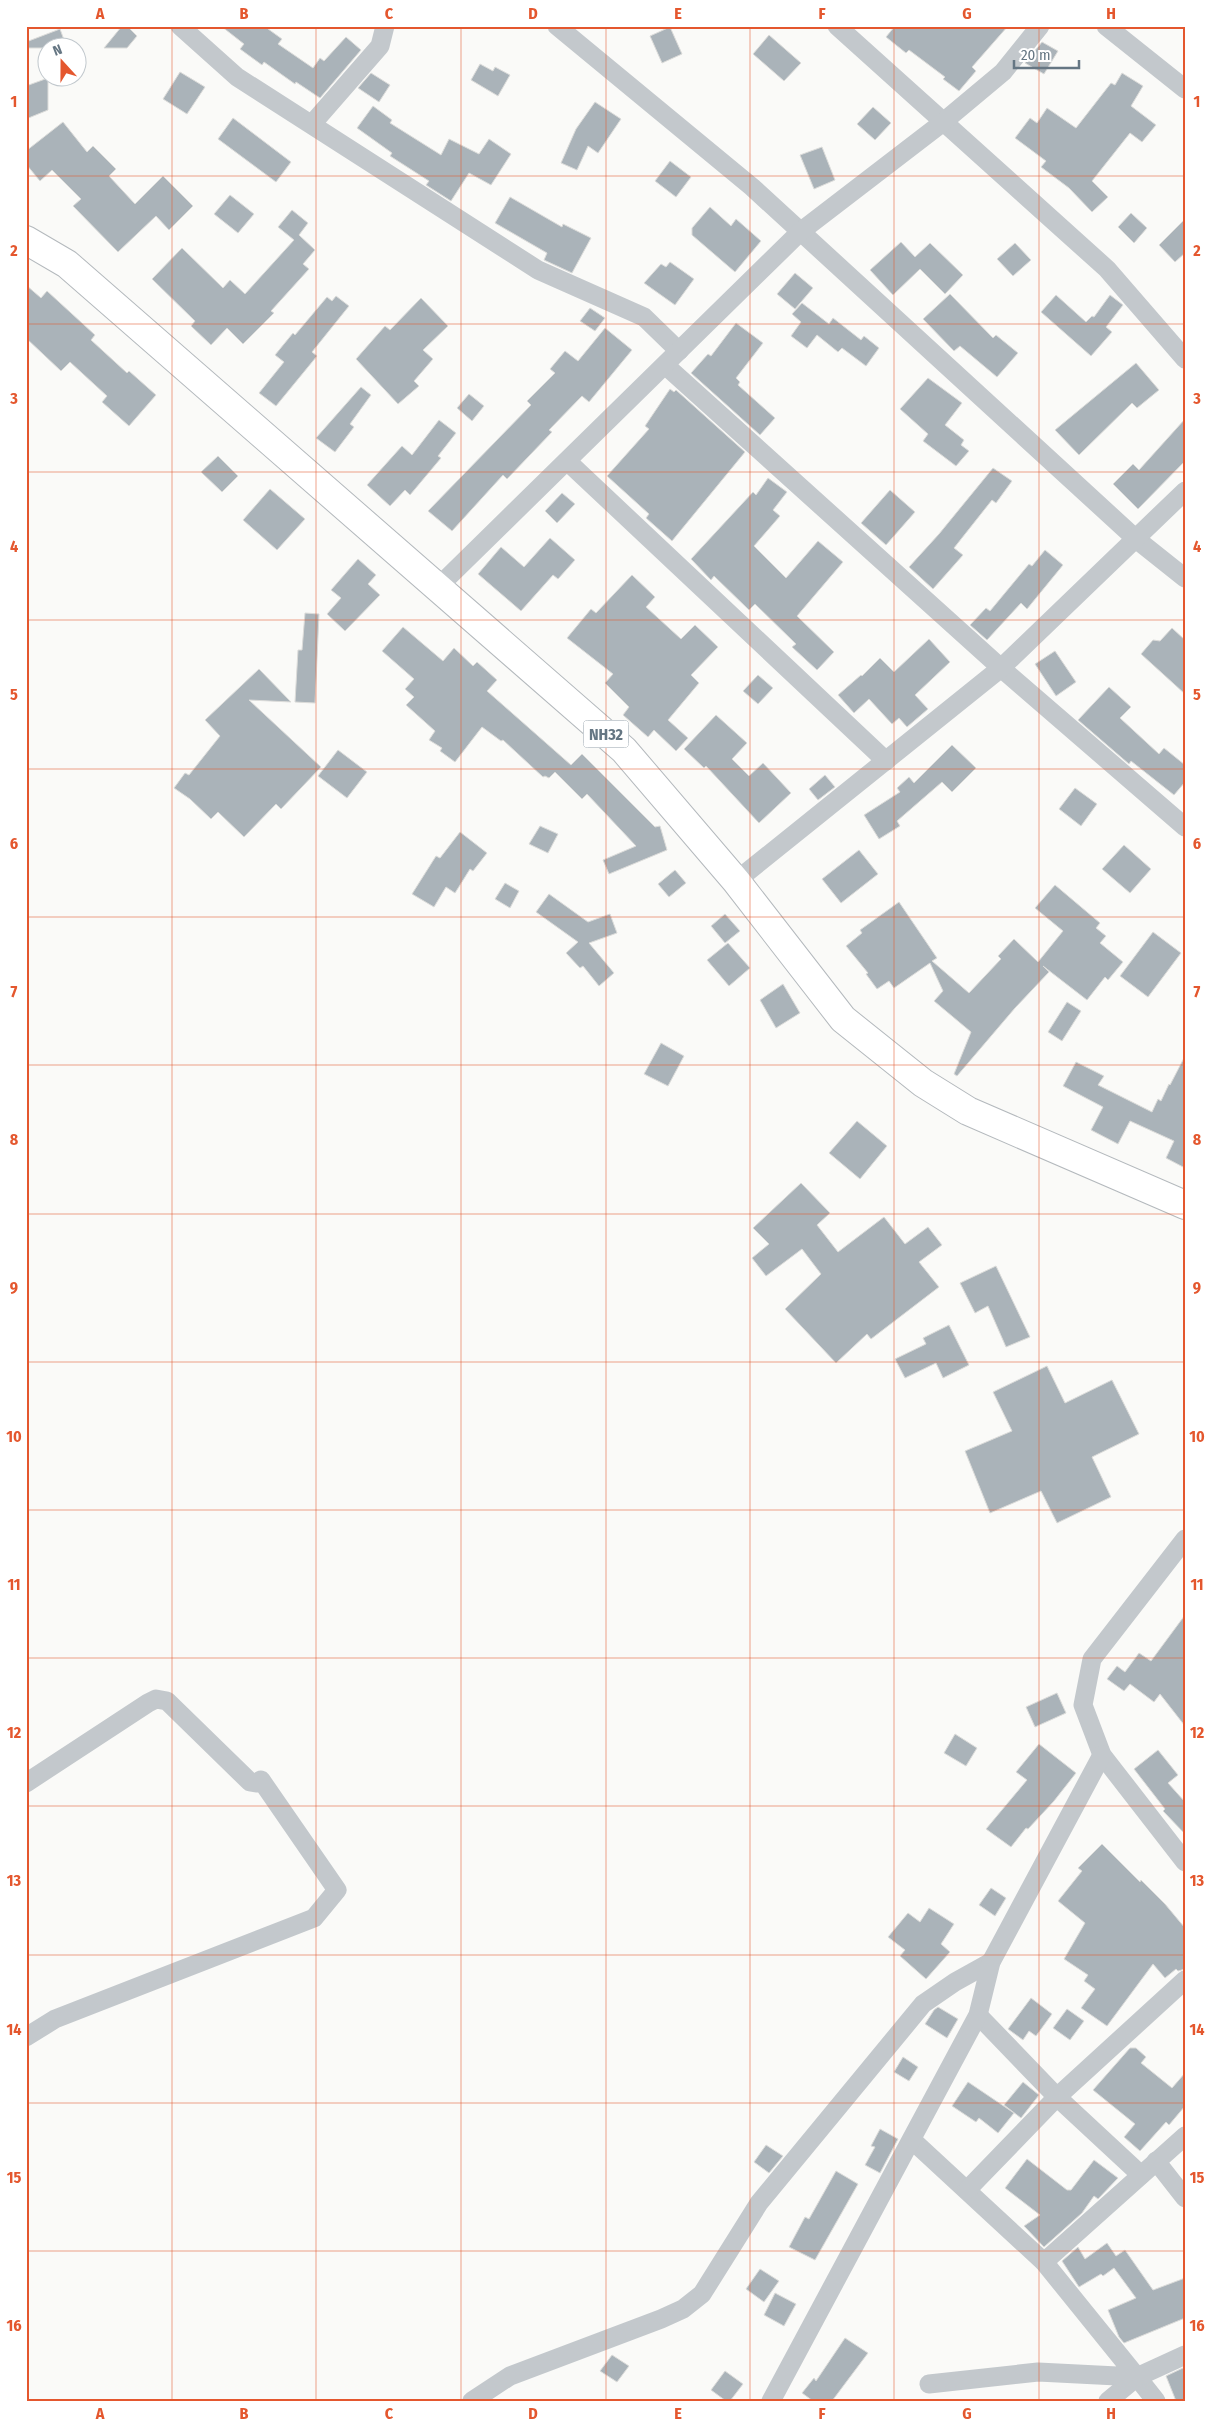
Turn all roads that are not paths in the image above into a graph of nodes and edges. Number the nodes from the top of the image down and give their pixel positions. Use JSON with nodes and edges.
{"nodes":[{"id":1,"x":180,"y":26,"type":"edge"},
{"id":2,"x":385,"y":26,"type":"edge"},
{"id":3,"x":557,"y":26,"type":"edge"},
{"id":4,"x":837,"y":26,"type":"edge"},
{"id":5,"x":1040,"y":26,"type":"edge"},
{"id":6,"x":1106,"y":26,"type":"edge"},
{"id":7,"x":1185,"y":89,"type":"edge"},
{"id":8,"x":942,"y":123,"type":"junction"},
{"id":9,"x":312,"y":124,"type":"junction"},
{"id":10,"x":800,"y":232,"type":"junction"},
{"id":11,"x":26,"y":240,"type":"edge"},
{"id":12,"x":679,"y":351,"type":"junction"},
{"id":13,"x":1185,"y":360,"type":"edge"},
{"id":14,"x":665,"y":365,"type":"junction"},
{"id":15,"x":567,"y":460,"type":"junction"},
{"id":16,"x":1185,"y":492,"type":"edge"},
{"id":17,"x":1136,"y":539,"type":"junction"},
{"id":18,"x":1185,"y":578,"type":"edge"},
{"id":19,"x":437,"y":588,"type":"junction"},
{"id":20,"x":1002,"y":668,"type":"junction"},
{"id":21,"x":886,"y":761,"type":"junction"},
{"id":22,"x":1185,"y":827,"type":"edge"},
{"id":23,"x":736,"y":881,"type":"junction"},
{"id":24,"x":1185,"y":1205,"type":"edge"},
{"id":25,"x":1185,"y":1539,"type":"edge"},
{"id":26,"x":1102,"y":1755,"type":"junction"},
{"id":27,"x":26,"y":1783,"type":"edge"},
{"id":28,"x":1185,"y":1862,"type":"edge"},
{"id":29,"x":991,"y":1962,"type":"junction"},
{"id":30,"x":1185,"y":1980,"type":"edge"},
{"id":31,"x":978,"y":2015,"type":"junction"},
{"id":32,"x":26,"y":2037,"type":"edge"},
{"id":33,"x":1057,"y":2097,"type":"junction"},
{"id":34,"x":1185,"y":2136,"type":"edge"},
{"id":35,"x":912,"y":2140,"type":"junction"},
{"id":36,"x":1156,"y":2161,"type":"junction"},
{"id":37,"x":1141,"y":2175,"type":"junction"},
{"id":38,"x":967,"y":2190,"type":"junction"},
{"id":39,"x":1185,"y":2198,"type":"edge"},
{"id":40,"x":1044,"y":2262,"type":"junction"},
{"id":41,"x":1185,"y":2355,"type":"edge"},
{"id":42,"x":1137,"y":2377,"type":"junction"},
{"id":43,"x":928,"y":2384,"type":"dead end"},
{"id":44,"x":472,"y":2401,"type":"edge"},
{"id":45,"x":771,"y":2401,"type":"edge"},
{"id":46,"x":1108,"y":2401,"type":"edge"},
{"id":47,"x":1156,"y":2401,"type":"edge"}],
"edges":[{"from":1,"to":9,"type":"street"},
{"from":2,"to":9,"type":"street"},
{"from":3,"to":10,"type":"street"},
{"from":4,"to":8,"type":"street"},
{"from":5,"to":8,"type":"street"},
{"from":6,"to":7,"type":"street"},
{"from":8,"to":10,"type":"street"},
{"from":8,"to":13,"type":"street"},
{"from":9,"to":12,"type":"street"},
{"from":10,"to":12,"type":"street"},
{"from":10,"to":17,"type":"street"},
{"from":11,"to":19,"type":"highway","number":"NH32"},
{"from":12,"to":14,"type":"street"},
{"from":14,"to":15,"type":"street"},
{"from":14,"to":20,"type":"street"},
{"from":15,"to":19,"type":"street"},
{"from":15,"to":21,"type":"street"},
{"from":16,"to":17,"type":"street"},
{"from":17,"to":18,"type":"street"},
{"from":17,"to":20,"type":"street"},
{"from":19,"to":23,"type":"highway","number":"NH32"},
{"from":20,"to":21,"type":"street"},
{"from":20,"to":22,"type":"street"},
{"from":21,"to":23,"type":"street"},
{"from":23,"to":24,"type":"highway","number":"NH32"},
{"from":25,"to":26,"type":"street"},
{"from":26,"to":28,"type":"street"},
{"from":26,"to":29,"type":"street"},
{"from":27,"to":32,"type":"street"},
{"from":29,"to":31,"type":"street"},
{"from":29,"to":44,"type":"street"},
{"from":30,"to":33,"type":"street"},
{"from":31,"to":33,"type":"street"},
{"from":31,"to":35,"type":"street"},
{"from":33,"to":37,"type":"street"},
{"from":33,"to":38,"type":"street"},
{"from":34,"to":36,"type":"street"},
{"from":35,"to":38,"type":"street"},
{"from":35,"to":45,"type":"street"},
{"from":36,"to":37,"type":"street"},
{"from":36,"to":39,"type":"street"},
{"from":37,"to":40,"type":"street"},
{"from":38,"to":40,"type":"street"},
{"from":40,"to":42,"type":"street"},
{"from":41,"to":42,"type":"street"},
{"from":42,"to":43,"type":"street"},
{"from":42,"to":46,"type":"street"},
{"from":42,"to":47,"type":"street"}]}
